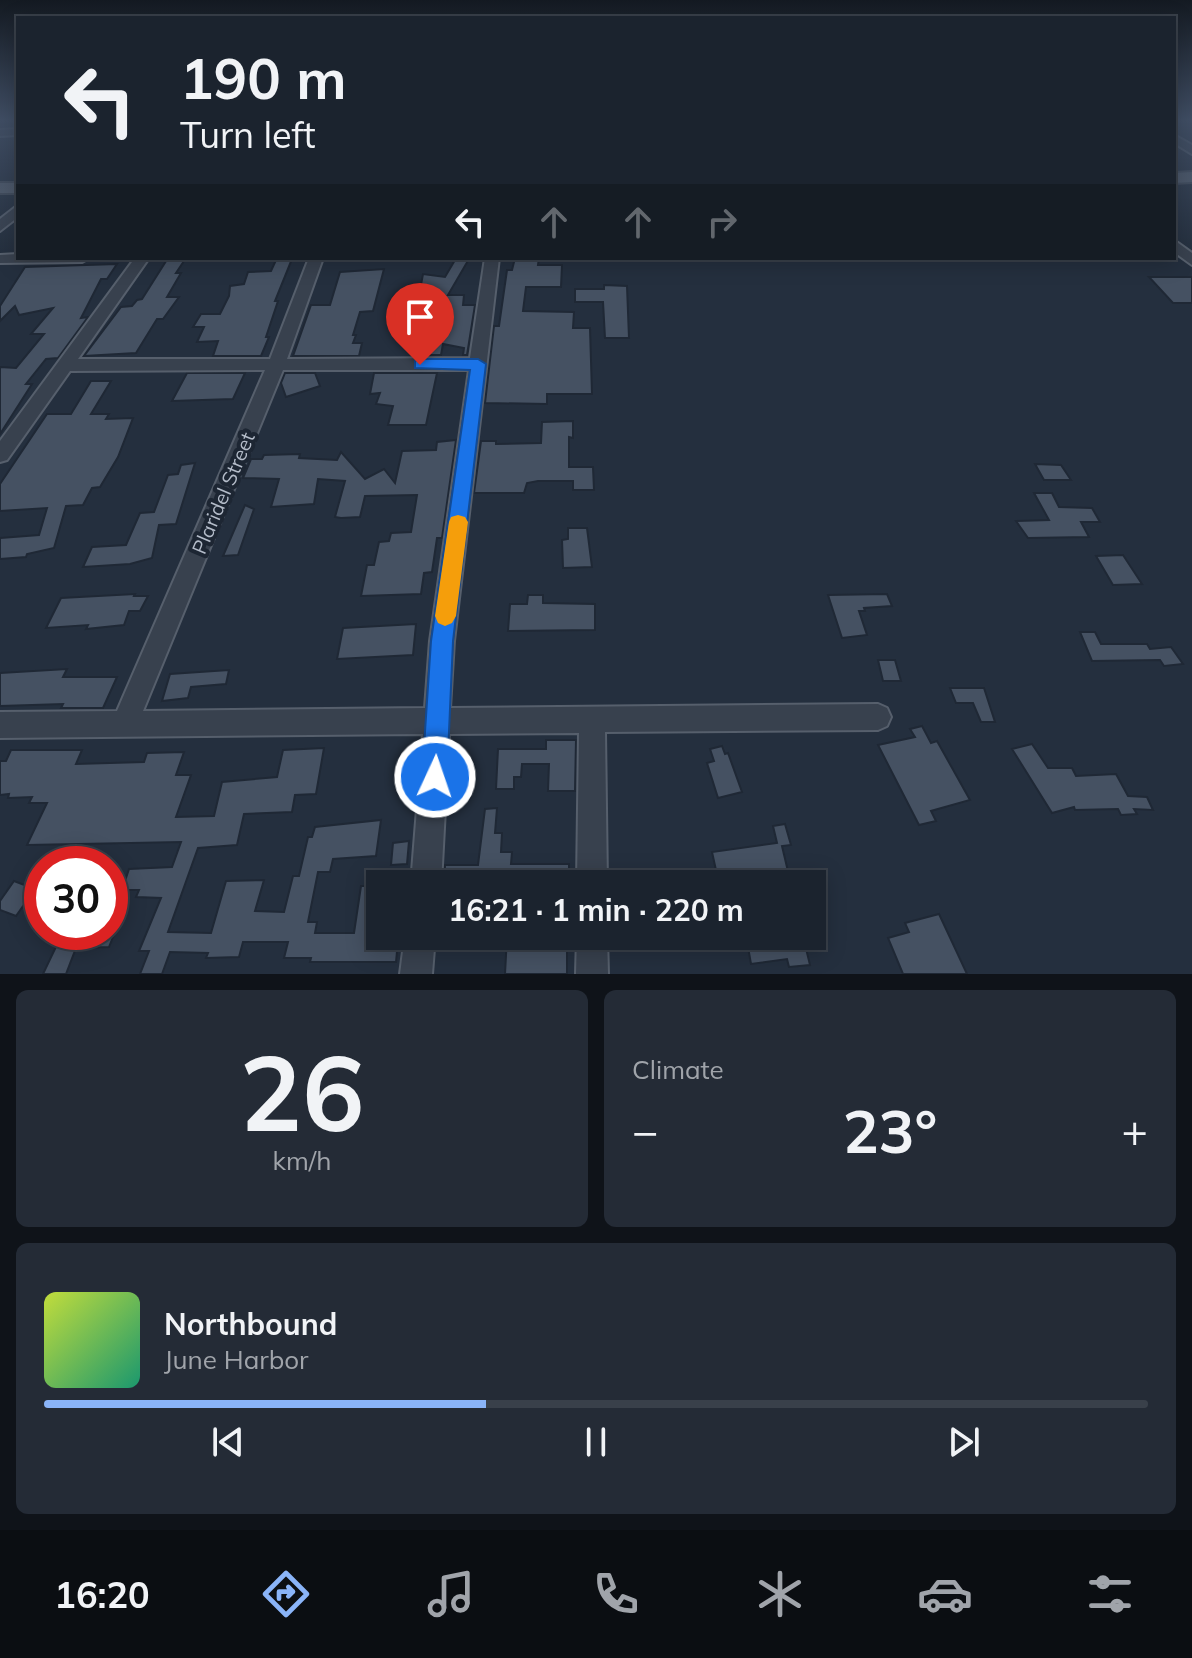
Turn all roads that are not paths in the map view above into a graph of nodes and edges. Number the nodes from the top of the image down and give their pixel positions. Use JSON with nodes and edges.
{"nodes":[{"id":1,"x":16,"y":211,"type":"edge"},
{"id":2,"x":0,"y":227,"type":"edge"},
{"id":3,"x":1176,"y":246,"type":"edge"},
{"id":4,"x":141,"y":260,"type":"edge"},
{"id":5,"x":315,"y":260,"type":"edge"},
{"id":6,"x":492,"y":260,"type":"edge"},
{"id":7,"x":1192,"y":261,"type":"edge"},
{"id":8,"x":478,"y":364,"type":"junction"},
{"id":9,"x":63,"y":365,"type":"junction"},
{"id":10,"x":275,"y":365,"type":"junction"},
{"id":11,"x":0,"y":455,"type":"edge"},
{"id":12,"x":878,"y":717,"type":"dead end"},
{"id":13,"x":438,"y":720,"type":"junction"},
{"id":14,"x":592,"y":722,"type":"junction"},
{"id":15,"x":0,"y":725,"type":"edge"},
{"id":16,"x":124,"y":726,"type":"junction"},
{"id":17,"x":427,"y":870,"type":"edge"},
{"id":18,"x":592,"y":870,"type":"edge"},
{"id":19,"x":419,"y":950,"type":"edge"},
{"id":20,"x":592,"y":950,"type":"edge"},
{"id":21,"x":416,"y":974,"type":"edge"},
{"id":22,"x":592,"y":974,"type":"edge"}],
"edges":[{"from":1,"to":2,"type":"street"},
{"from":3,"to":7,"type":"street"},
{"from":4,"to":9,"type":"street"},
{"from":5,"to":10,"type":"street","name":"Plaridel Street"},
{"from":6,"to":8,"type":"street"},
{"from":8,"to":10,"type":"street"},
{"from":8,"to":13,"type":"street"},
{"from":9,"to":10,"type":"street"},
{"from":9,"to":11,"type":"street"},
{"from":10,"to":16,"type":"street","name":"Plaridel Street"},
{"from":12,"to":14,"type":"street"},
{"from":13,"to":14,"type":"street"},
{"from":13,"to":16,"type":"street"},
{"from":13,"to":17,"type":"street"},
{"from":14,"to":18,"type":"street"},
{"from":15,"to":16,"type":"street"},
{"from":19,"to":21,"type":"street"},
{"from":20,"to":22,"type":"street"}]}
